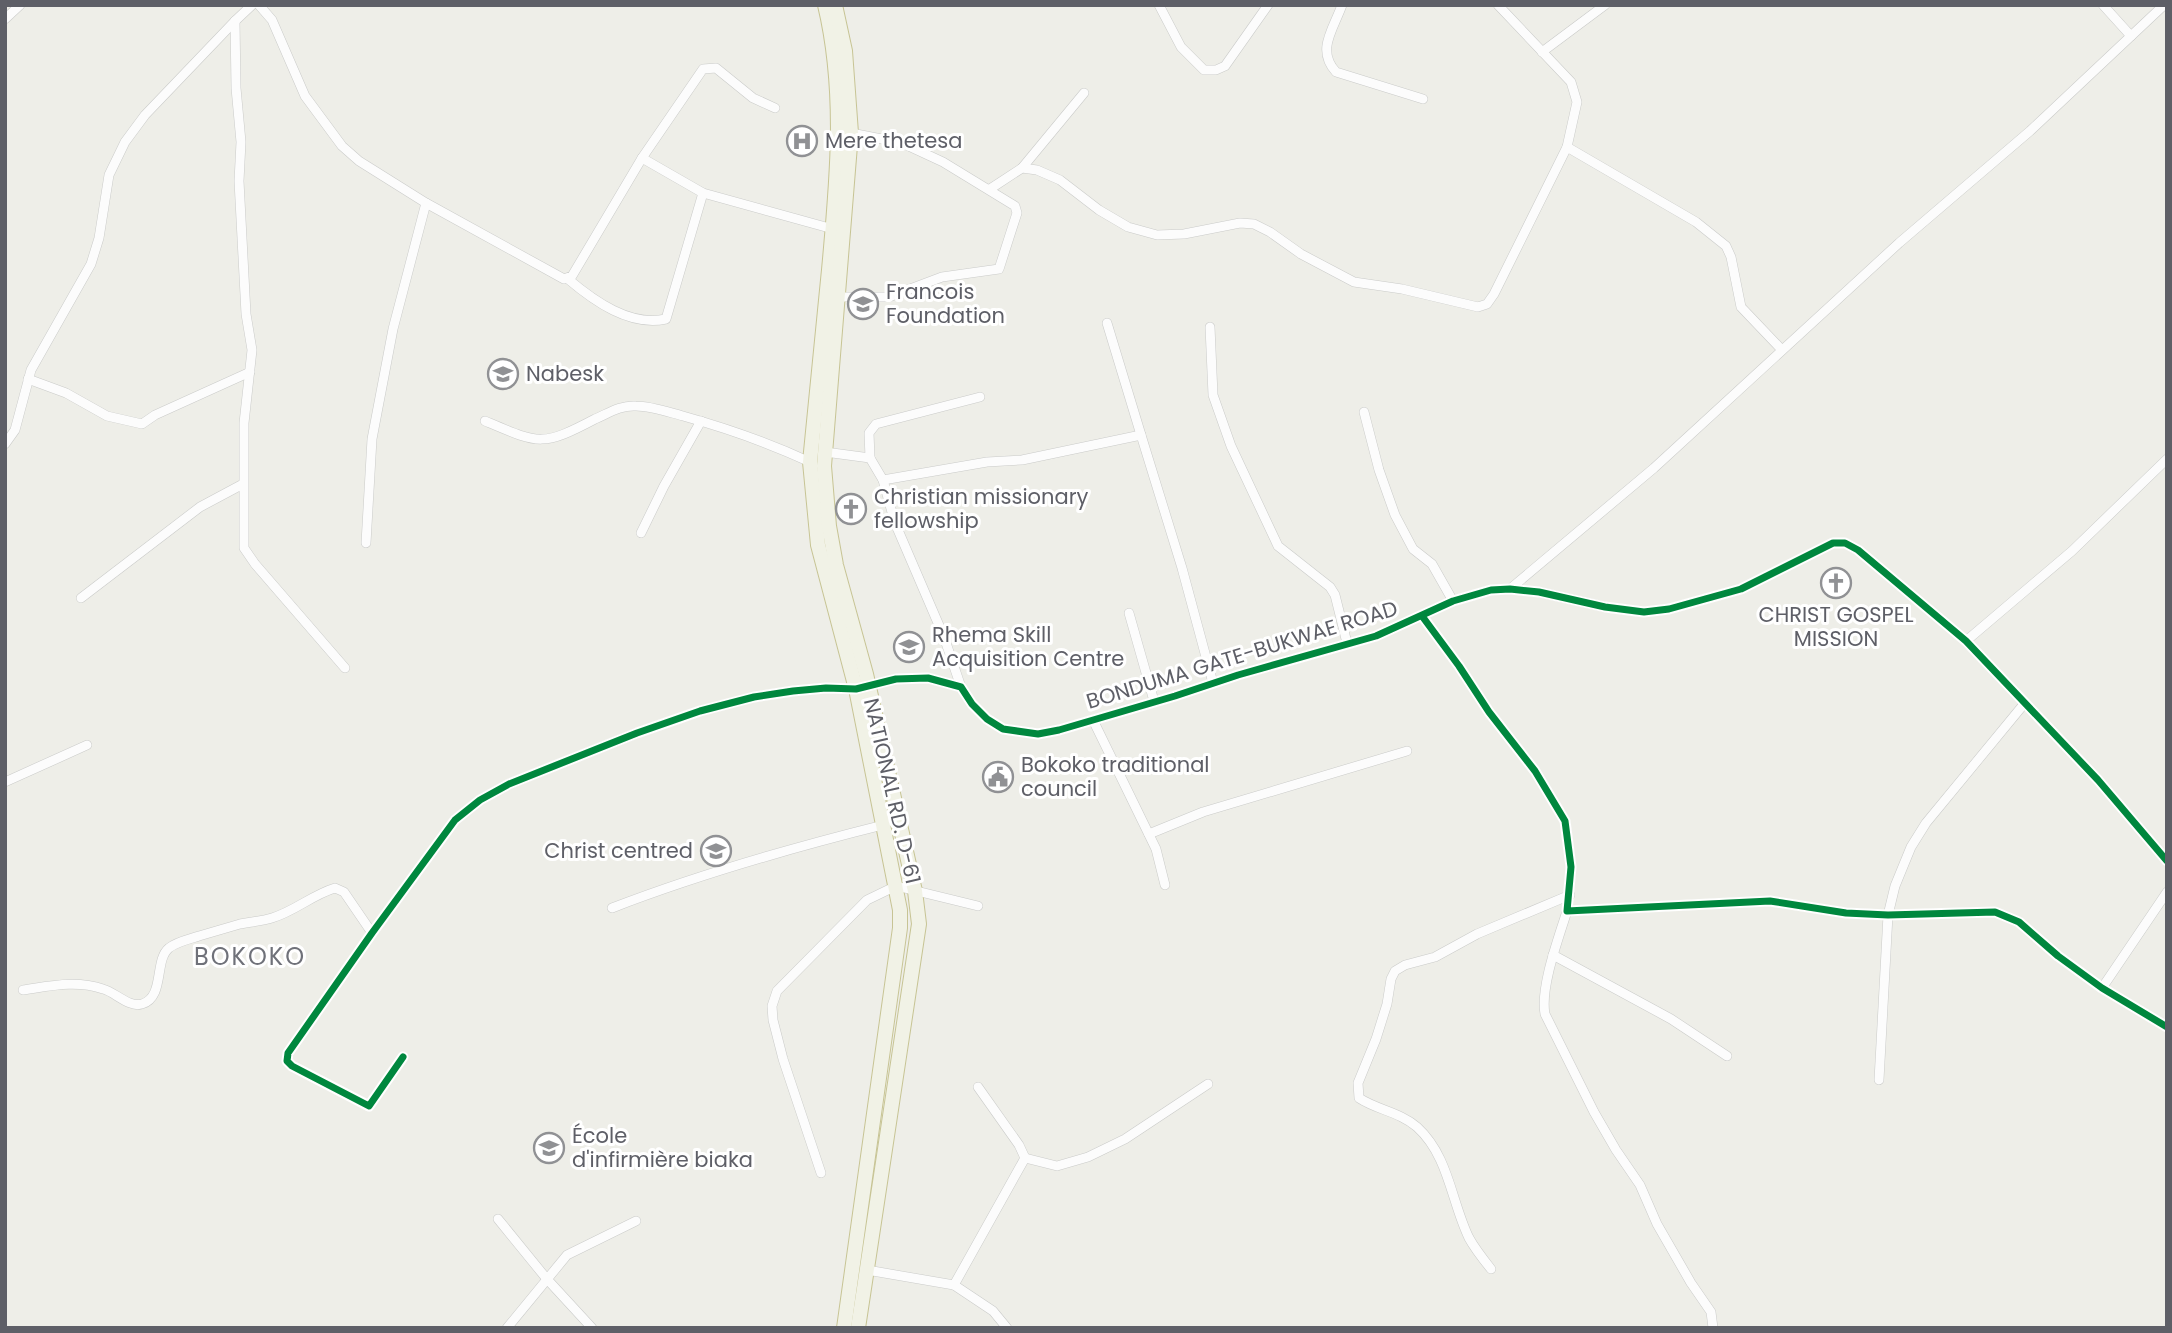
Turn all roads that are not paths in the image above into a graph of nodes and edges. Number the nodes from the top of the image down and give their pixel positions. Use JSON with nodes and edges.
{"nodes":[{"id":1,"x":20,"y":5,"type":"edge"},
{"id":2,"x":252,"y":5,"type":"edge"},
{"id":3,"x":259,"y":5,"type":"edge"},
{"id":4,"x":825,"y":5,"type":"edge"},
{"id":5,"x":835,"y":5,"type":"edge"},
{"id":6,"x":1159,"y":5,"type":"edge"},
{"id":7,"x":1268,"y":5,"type":"edge"},
{"id":8,"x":1342,"y":5,"type":"edge"},
{"id":9,"x":1498,"y":5,"type":"edge"},
{"id":10,"x":1605,"y":5,"type":"edge"},
{"id":11,"x":2103,"y":5,"type":"edge"},
{"id":12,"x":2164,"y":5,"type":"edge"},
{"id":13,"x":5,"y":19,"type":"edge"},
{"id":14,"x":235,"y":21,"type":"junction"},
{"id":15,"x":2131,"y":36,"type":"junction"},
{"id":16,"x":1542,"y":52,"type":"junction"},
{"id":17,"x":1084,"y":93,"type":"dead end"},
{"id":18,"x":1423,"y":99,"type":"dead end"},
{"id":19,"x":775,"y":108,"type":"dead end"},
{"id":20,"x":851,"y":133,"type":"junction"},
{"id":21,"x":1567,"y":147,"type":"junction"},
{"id":22,"x":642,"y":158,"type":"junction"},
{"id":23,"x":1021,"y":168,"type":"junction"},
{"id":24,"x":990,"y":189,"type":"junction"},
{"id":25,"x":703,"y":193,"type":"junction"},
{"id":26,"x":426,"y":203,"type":"junction"},
{"id":27,"x":833,"y":229,"type":"junction"},
{"id":28,"x":568,"y":279,"type":"junction"},
{"id":29,"x":838,"y":297,"type":"junction"},
{"id":30,"x":1107,"y":323,"type":"dead end"},
{"id":31,"x":1210,"y":327,"type":"dead end"},
{"id":32,"x":1782,"y":350,"type":"junction"},
{"id":33,"x":250,"y":372,"type":"junction"},
{"id":34,"x":28,"y":379,"type":"junction"},
{"id":35,"x":980,"y":397,"type":"dead end"},
{"id":36,"x":1364,"y":412,"type":"dead end"},
{"id":37,"x":485,"y":421,"type":"dead end"},
{"id":38,"x":702,"y":421,"type":"junction"},
{"id":39,"x":1141,"y":435,"type":"junction"},
{"id":40,"x":5,"y":444,"type":"edge"},
{"id":41,"x":825,"y":452,"type":"junction"},
{"id":42,"x":870,"y":458,"type":"junction"},
{"id":43,"x":2167,"y":459,"type":"edge"},
{"id":44,"x":810,"y":462,"type":"junction"},
{"id":45,"x":883,"y":480,"type":"junction"},
{"id":46,"x":243,"y":484,"type":"junction"},
{"id":47,"x":641,"y":533,"type":"dead end"},
{"id":48,"x":366,"y":543,"type":"dead end"},
{"id":49,"x":1510,"y":589,"type":"junction"},
{"id":50,"x":81,"y":598,"type":"dead end"},
{"id":51,"x":1453,"y":601,"type":"junction"},
{"id":52,"x":1129,"y":613,"type":"dead end"},
{"id":53,"x":1422,"y":616,"type":"junction"},
{"id":54,"x":1966,"y":641,"type":"junction"},
{"id":55,"x":1347,"y":643,"type":"junction"},
{"id":56,"x":345,"y":668,"type":"dead end"},
{"id":57,"x":1213,"y":683,"type":"junction"},
{"id":58,"x":961,"y":687,"type":"junction"},
{"id":59,"x":862,"y":688,"type":"junction"},
{"id":60,"x":1154,"y":701,"type":"junction"},
{"id":61,"x":2024,"y":704,"type":"junction"},
{"id":62,"x":1093,"y":720,"type":"junction"},
{"id":63,"x":87,"y":745,"type":"dead end"},
{"id":64,"x":1407,"y":751,"type":"dead end"},
{"id":65,"x":5,"y":782,"type":"edge"},
{"id":66,"x":883,"y":825,"type":"junction"},
{"id":67,"x":1149,"y":834,"type":"junction"},
{"id":68,"x":2167,"y":861,"type":"edge"},
{"id":69,"x":1165,"y":885,"type":"dead end"},
{"id":70,"x":895,"y":886,"type":"junction"},
{"id":71,"x":915,"y":891,"type":"junction"},
{"id":72,"x":2167,"y":892,"type":"edge"},
{"id":73,"x":1570,"y":895,"type":"junction"},
{"id":74,"x":978,"y":906,"type":"dead end"},
{"id":75,"x":611,"y":908,"type":"dead end"},
{"id":76,"x":1567,"y":911,"type":"junction"},
{"id":77,"x":1888,"y":915,"type":"junction"},
{"id":78,"x":372,"y":933,"type":"junction"},
{"id":79,"x":1553,"y":955,"type":"junction"},
{"id":80,"x":2102,"y":988,"type":"junction"},
{"id":81,"x":23,"y":990,"type":"dead end"},
{"id":82,"x":2167,"y":1027,"type":"edge"},
{"id":83,"x":1727,"y":1056,"type":"dead end"},
{"id":84,"x":403,"y":1057,"type":"dead end"},
{"id":85,"x":1879,"y":1080,"type":"dead end"},
{"id":86,"x":1208,"y":1084,"type":"dead end"},
{"id":87,"x":978,"y":1087,"type":"dead end"},
{"id":88,"x":1025,"y":1158,"type":"junction"},
{"id":89,"x":821,"y":1173,"type":"dead end"},
{"id":90,"x":498,"y":1219,"type":"dead end"},
{"id":91,"x":636,"y":1221,"type":"dead end"},
{"id":92,"x":1491,"y":1269,"type":"dead end"},
{"id":93,"x":867,"y":1270,"type":"junction"},
{"id":94,"x":546,"y":1278,"type":"junction"},
{"id":95,"x":954,"y":1285,"type":"junction"},
{"id":96,"x":507,"y":1328,"type":"edge"},
{"id":97,"x":593,"y":1328,"type":"edge"},
{"id":98,"x":844,"y":1328,"type":"edge"},
{"id":99,"x":858,"y":1328,"type":"edge"},
{"id":100,"x":1007,"y":1328,"type":"edge"},
{"id":101,"x":1713,"y":1328,"type":"edge"}],
"edges":[{"from":1,"to":13,"type":"street"},
{"from":2,"to":14,"type":"street"},
{"from":3,"to":26,"type":"street"},
{"from":4,"to":27,"type":"highway","name":"NATIONAL RD. D-61"},
{"from":5,"to":20,"type":"highway","name":"NATIONAL RD. D-61"},
{"from":6,"to":7,"type":"street"},
{"from":8,"to":18,"type":"street"},
{"from":9,"to":16,"type":"street"},
{"from":10,"to":16,"type":"street"},
{"from":11,"to":15,"type":"street"},
{"from":12,"to":15,"type":"street"},
{"from":14,"to":33,"type":"street"},
{"from":14,"to":34,"type":"street"},
{"from":15,"to":32,"type":"street"},
{"from":16,"to":21,"type":"street"},
{"from":17,"to":23,"type":"street"},
{"from":19,"to":22,"type":"street"},
{"from":20,"to":24,"type":"street"},
{"from":20,"to":29,"type":"highway","name":"NATIONAL RD. D-61"},
{"from":21,"to":23,"type":"street"},
{"from":21,"to":32,"type":"street"},
{"from":22,"to":25,"type":"street"},
{"from":22,"to":28,"type":"street"},
{"from":23,"to":24,"type":"street"},
{"from":24,"to":29,"type":"street"},
{"from":25,"to":27,"type":"street"},
{"from":25,"to":28,"type":"street"},
{"from":26,"to":28,"type":"street"},
{"from":26,"to":48,"type":"street"},
{"from":27,"to":44,"type":"highway","name":"NATIONAL RD. D-61"},
{"from":29,"to":41,"type":"highway","name":"NATIONAL RD. D-61"},
{"from":30,"to":39,"type":"street"},
{"from":31,"to":55,"type":"street"},
{"from":32,"to":49,"type":"street"},
{"from":33,"to":34,"type":"street"},
{"from":33,"to":46,"type":"street"},
{"from":34,"to":40,"type":"street"},
{"from":35,"to":42,"type":"street"},
{"from":36,"to":51,"type":"street"},
{"from":37,"to":38,"type":"street"},
{"from":38,"to":44,"type":"street"},
{"from":38,"to":47,"type":"street"},
{"from":39,"to":45,"type":"street"},
{"from":39,"to":57,"type":"street"},
{"from":41,"to":42,"type":"street"},
{"from":41,"to":59,"type":"highway","name":"NATIONAL RD. D-61"},
{"from":42,"to":45,"type":"street","name":"BONDUMA GATE-BUKWAE ROAD"},
{"from":43,"to":54,"type":"street"},
{"from":44,"to":59,"type":"highway","name":"NATIONAL RD. D-61"},
{"from":45,"to":58,"type":"street","name":"BONDUMA GATE-BUKWAE ROAD"},
{"from":46,"to":50,"type":"street"},
{"from":46,"to":56,"type":"street"},
{"from":49,"to":51,"type":"street","name":"BONDUMA GATE-BUKWAE ROAD"},
{"from":49,"to":54,"type":"street","name":"BONDUMA GATE-BUKWAE ROAD"},
{"from":51,"to":53,"type":"street","name":"BONDUMA GATE-BUKWAE ROAD"},
{"from":52,"to":60,"type":"street"},
{"from":53,"to":55,"type":"street","name":"BONDUMA GATE-BUKWAE ROAD"},
{"from":53,"to":73,"type":"street"},
{"from":54,"to":61,"type":"street","name":"BONDUMA GATE-BUKWAE ROAD"},
{"from":55,"to":57,"type":"street","name":"BONDUMA GATE-BUKWAE ROAD"},
{"from":57,"to":60,"type":"street","name":"BONDUMA GATE-BUKWAE ROAD"},
{"from":58,"to":59,"type":"street"},
{"from":58,"to":62,"type":"street","name":"BONDUMA GATE-BUKWAE ROAD"},
{"from":59,"to":66,"type":"highway","name":"NATIONAL RD. D-61"},
{"from":59,"to":71,"type":"highway","name":"NATIONAL RD. D-61"},
{"from":59,"to":78,"type":"street"},
{"from":60,"to":62,"type":"street","name":"BONDUMA GATE-BUKWAE ROAD"},
{"from":61,"to":68,"type":"street","name":"BONDUMA GATE-BUKWAE ROAD"},
{"from":61,"to":77,"type":"street"},
{"from":62,"to":67,"type":"street"},
{"from":63,"to":65,"type":"street"},
{"from":64,"to":67,"type":"street"},
{"from":66,"to":70,"type":"highway","name":"NATIONAL RD. D-61"},
{"from":66,"to":75,"type":"street"},
{"from":67,"to":69,"type":"street"},
{"from":70,"to":71,"type":"street"},
{"from":70,"to":89,"type":"street"},
{"from":70,"to":98,"type":"highway","name":"NATIONAL RD. D-61"},
{"from":71,"to":74,"type":"street"},
{"from":71,"to":93,"type":"highway","name":"NATIONAL RD. D-61"},
{"from":72,"to":80,"type":"street"},
{"from":73,"to":76,"type":"street"},
{"from":73,"to":92,"type":"street"},
{"from":76,"to":77,"type":"street"},
{"from":76,"to":79,"type":"street"},
{"from":77,"to":80,"type":"street"},
{"from":77,"to":85,"type":"street"},
{"from":78,"to":81,"type":"street"},
{"from":78,"to":84,"type":"street"},
{"from":79,"to":83,"type":"street"},
{"from":79,"to":101,"type":"street"},
{"from":80,"to":82,"type":"street"},
{"from":86,"to":88,"type":"street"},
{"from":87,"to":88,"type":"street"},
{"from":88,"to":95,"type":"street"},
{"from":90,"to":94,"type":"street"},
{"from":91,"to":94,"type":"street"},
{"from":93,"to":95,"type":"street"},
{"from":93,"to":99,"type":"highway","name":"NATIONAL RD. D-61"},
{"from":94,"to":96,"type":"street"},
{"from":94,"to":97,"type":"street"},
{"from":95,"to":100,"type":"street"}]}
